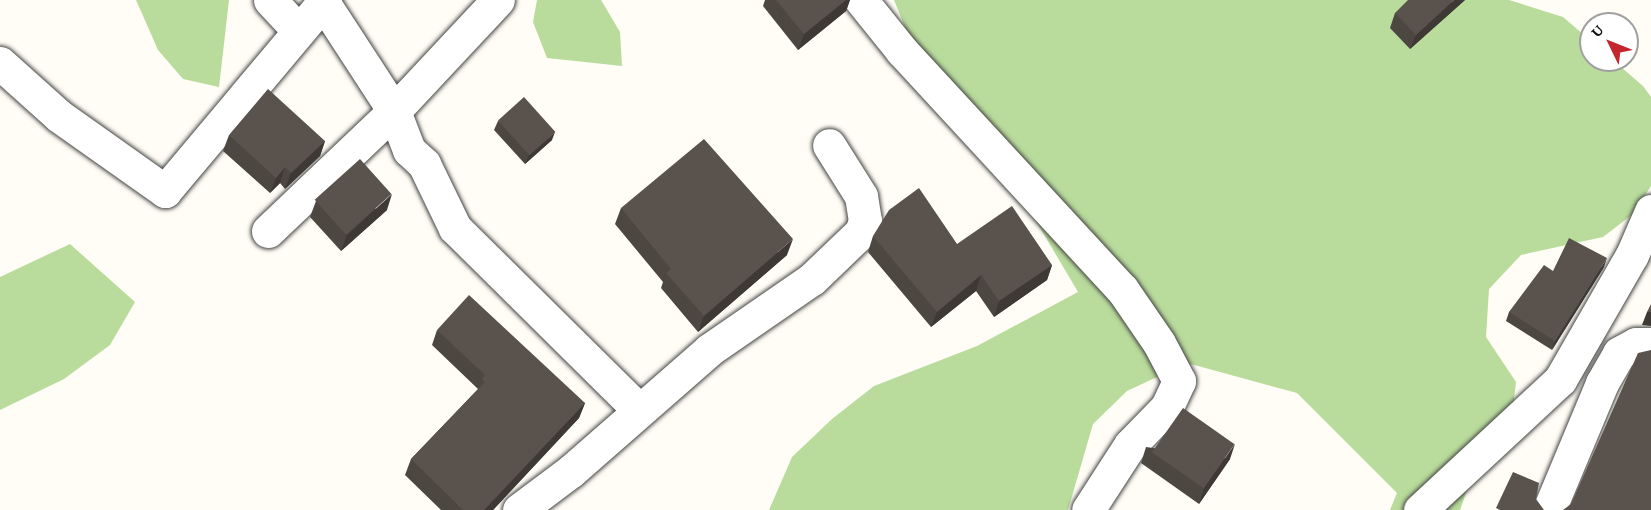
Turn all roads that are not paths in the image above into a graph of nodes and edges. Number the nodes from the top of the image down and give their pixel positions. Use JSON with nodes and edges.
{"nodes":[{"id":1,"x":270,"y":0,"type":"edge"},
{"id":2,"x":498,"y":0,"type":"edge"},
{"id":3,"x":861,"y":0,"type":"edge"},
{"id":4,"x":324,"y":1,"type":"edge"},
{"id":5,"x":297,"y":29,"type":"junction"},
{"id":6,"x":0,"y":63,"type":"edge"},
{"id":7,"x":394,"y":111,"type":"junction"},
{"id":8,"x":829,"y":145,"type":"dead end"},
{"id":9,"x":1651,"y":211,"type":"edge"},
{"id":10,"x":268,"y":231,"type":"dead end"},
{"id":11,"x":1641,"y":259,"type":"edge"},
{"id":12,"x":1651,"y":344,"type":"edge"},
{"id":13,"x":639,"y":410,"type":"junction"},
{"id":14,"x":536,"y":505,"type":"edge"},
{"id":15,"x":1088,"y":510,"type":"edge"},
{"id":16,"x":1420,"y":510,"type":"edge"},
{"id":17,"x":1549,"y":510,"type":"edge"}],
"edges":[{"from":1,"to":5,"type":"street"},
{"from":2,"to":7,"type":"street"},
{"from":3,"to":15,"type":"street"},
{"from":4,"to":5,"type":"street"},
{"from":4,"to":7,"type":"street"},
{"from":5,"to":6,"type":"street"},
{"from":7,"to":10,"type":"street"},
{"from":7,"to":13,"type":"street"},
{"from":8,"to":13,"type":"street"},
{"from":9,"to":11,"type":"street"},
{"from":11,"to":16,"type":"street"},
{"from":12,"to":17,"type":"street"},
{"from":13,"to":14,"type":"street"}]}
